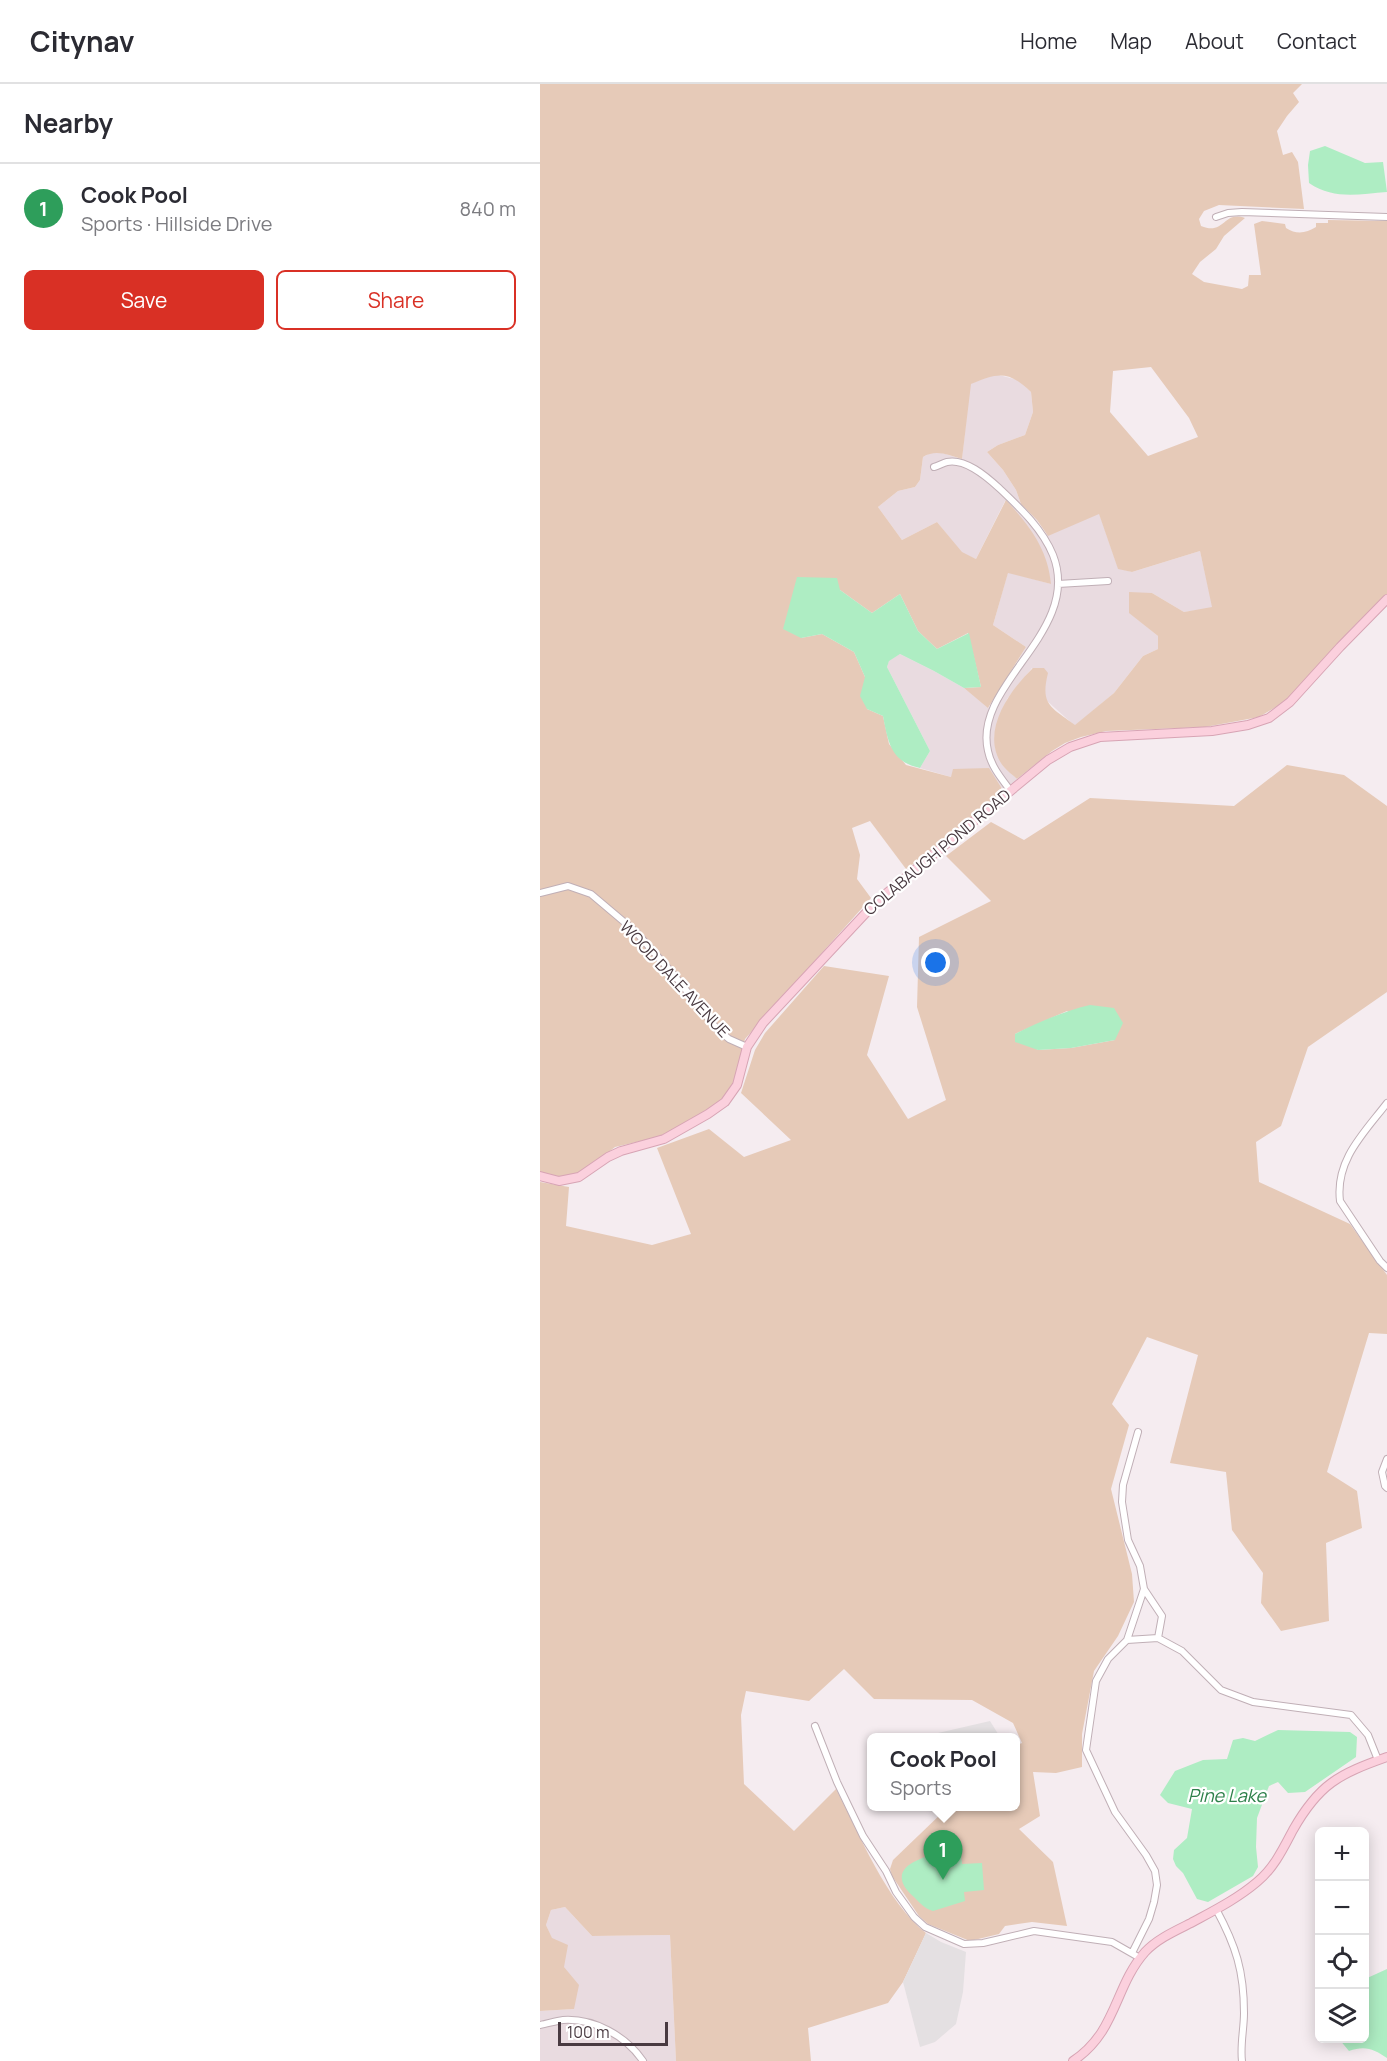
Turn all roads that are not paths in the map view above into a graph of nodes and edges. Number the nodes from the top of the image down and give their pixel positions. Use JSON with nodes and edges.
{"nodes":[{"id":1,"x":1216,"y":217,"type":"dead end"},
{"id":2,"x":1387,"y":217,"type":"edge"},
{"id":3,"x":934,"y":467,"type":"dead end"},
{"id":4,"x":1108,"y":581,"type":"dead end"},
{"id":5,"x":1058,"y":584,"type":"junction"},
{"id":6,"x":1387,"y":599,"type":"edge"},
{"id":7,"x":1010,"y":790,"type":"junction"},
{"id":8,"x":540,"y":892,"type":"edge"},
{"id":9,"x":747,"y":1047,"type":"junction"},
{"id":10,"x":1387,"y":1103,"type":"edge"},
{"id":11,"x":540,"y":1176,"type":"edge"},
{"id":12,"x":1387,"y":1268,"type":"edge"},
{"id":13,"x":1138,"y":1432,"type":"dead end"},
{"id":14,"x":1387,"y":1459,"type":"edge"},
{"id":15,"x":1387,"y":1488,"type":"edge"},
{"id":16,"x":1144,"y":1589,"type":"junction"},
{"id":17,"x":1158,"y":1638,"type":"junction"},
{"id":18,"x":1127,"y":1640,"type":"junction"},
{"id":19,"x":815,"y":1726,"type":"dead end"},
{"id":20,"x":1387,"y":1757,"type":"edge"},
{"id":21,"x":1378,"y":1760,"type":"junction"},
{"id":22,"x":1216,"y":1909,"type":"junction"},
{"id":23,"x":1136,"y":1956,"type":"junction"},
{"id":24,"x":540,"y":2025,"type":"edge"},
{"id":25,"x":643,"y":2061,"type":"edge"},
{"id":26,"x":1073,"y":2061,"type":"edge"},
{"id":27,"x":1242,"y":2061,"type":"edge"}],
"edges":[{"from":1,"to":2,"type":"street"},
{"from":3,"to":5,"type":"street"},
{"from":4,"to":5,"type":"street"},
{"from":5,"to":7,"type":"street"},
{"from":6,"to":7,"type":"street","name":"COLABAUGH POND ROAD"},
{"from":7,"to":9,"type":"street","name":"COLABAUGH POND ROAD"},
{"from":8,"to":9,"type":"street","name":"WOOD DALE AVENUE"},
{"from":9,"to":11,"type":"street","name":"COLABAUGH POND ROAD"},
{"from":10,"to":12,"type":"street"},
{"from":13,"to":16,"type":"street"},
{"from":14,"to":15,"type":"street"},
{"from":16,"to":17,"type":"street"},
{"from":16,"to":18,"type":"street"},
{"from":17,"to":18,"type":"street"},
{"from":17,"to":21,"type":"street"},
{"from":18,"to":23,"type":"street"},
{"from":19,"to":23,"type":"street"},
{"from":20,"to":21,"type":"street"},
{"from":21,"to":22,"type":"street"},
{"from":22,"to":23,"type":"street"},
{"from":22,"to":27,"type":"street"},
{"from":23,"to":26,"type":"street"},
{"from":24,"to":25,"type":"street"}]}
